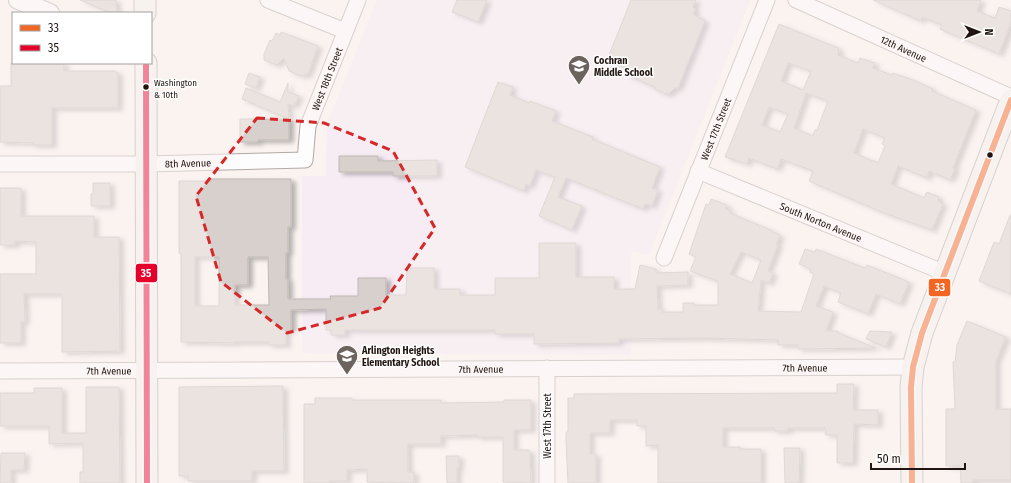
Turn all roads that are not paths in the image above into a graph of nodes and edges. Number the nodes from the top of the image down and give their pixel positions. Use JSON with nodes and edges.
{"nodes":[{"id":1,"x":18,"y":0,"type":"edge"},
{"id":2,"x":145,"y":0,"type":"edge"},
{"id":3,"x":268,"y":0,"type":"edge"},
{"id":4,"x":358,"y":0,"type":"edge"},
{"id":5,"x":767,"y":0,"type":"edge"},
{"id":6,"x":796,"y":0,"type":"edge"},
{"id":7,"x":48,"y":12,"type":"edge"},
{"id":8,"x":145,"y":12,"type":"edge"},
{"id":9,"x":345,"y":31,"type":"junction"},
{"id":10,"x":146,"y":64,"type":"edge"},
{"id":11,"x":1010,"y":107,"type":"edge"},
{"id":12,"x":305,"y":160,"type":"joint"},
{"id":13,"x":0,"y":164,"type":"edge"},
{"id":14,"x":146,"y":164,"type":"junction"},
{"id":15,"x":698,"y":171,"type":"junction"},
{"id":16,"x":664,"y":258,"type":"dead end"},
{"id":17,"x":945,"y":272,"type":"junction"},
{"id":18,"x":913,"y":367,"type":"junction"},
{"id":19,"x":547,"y":368,"type":"junction"},
{"id":20,"x":0,"y":371,"type":"edge"},
{"id":21,"x":147,"y":372,"type":"junction"},
{"id":22,"x":147,"y":483,"type":"edge"},
{"id":23,"x":547,"y":483,"type":"edge"},
{"id":24,"x":912,"y":483,"type":"edge"}],
"edges":[{"from":1,"to":7,"type":"street"},
{"from":2,"to":8,"type":"main road"},
{"from":3,"to":9,"type":"street"},
{"from":4,"to":9,"type":"street","name":"West 18th Street"},
{"from":5,"to":15,"type":"street","name":"West 17th Street"},
{"from":6,"to":11,"type":"street","name":"12th Avenue"},
{"from":9,"to":12,"type":"street","name":"West 18th Street"},
{"from":10,"to":14,"type":"main road"},
{"from":11,"to":17,"type":"main road"},
{"from":12,"to":14,"type":"street","name":"8th Avenue"},
{"from":13,"to":14,"type":"street","name":"8th Avenue"},
{"from":14,"to":21,"type":"main road"},
{"from":15,"to":16,"type":"street","name":"West 17th Street"},
{"from":15,"to":17,"type":"street","name":"South Norton Avenue"},
{"from":17,"to":18,"type":"main road"},
{"from":18,"to":19,"type":"street","name":"7th Avenue"},
{"from":18,"to":24,"type":"main road"},
{"from":19,"to":21,"type":"street","name":"7th Avenue"},
{"from":19,"to":23,"type":"street","name":"West 17th Street"},
{"from":20,"to":21,"type":"street","name":"7th Avenue"},
{"from":21,"to":22,"type":"main road"}]}
